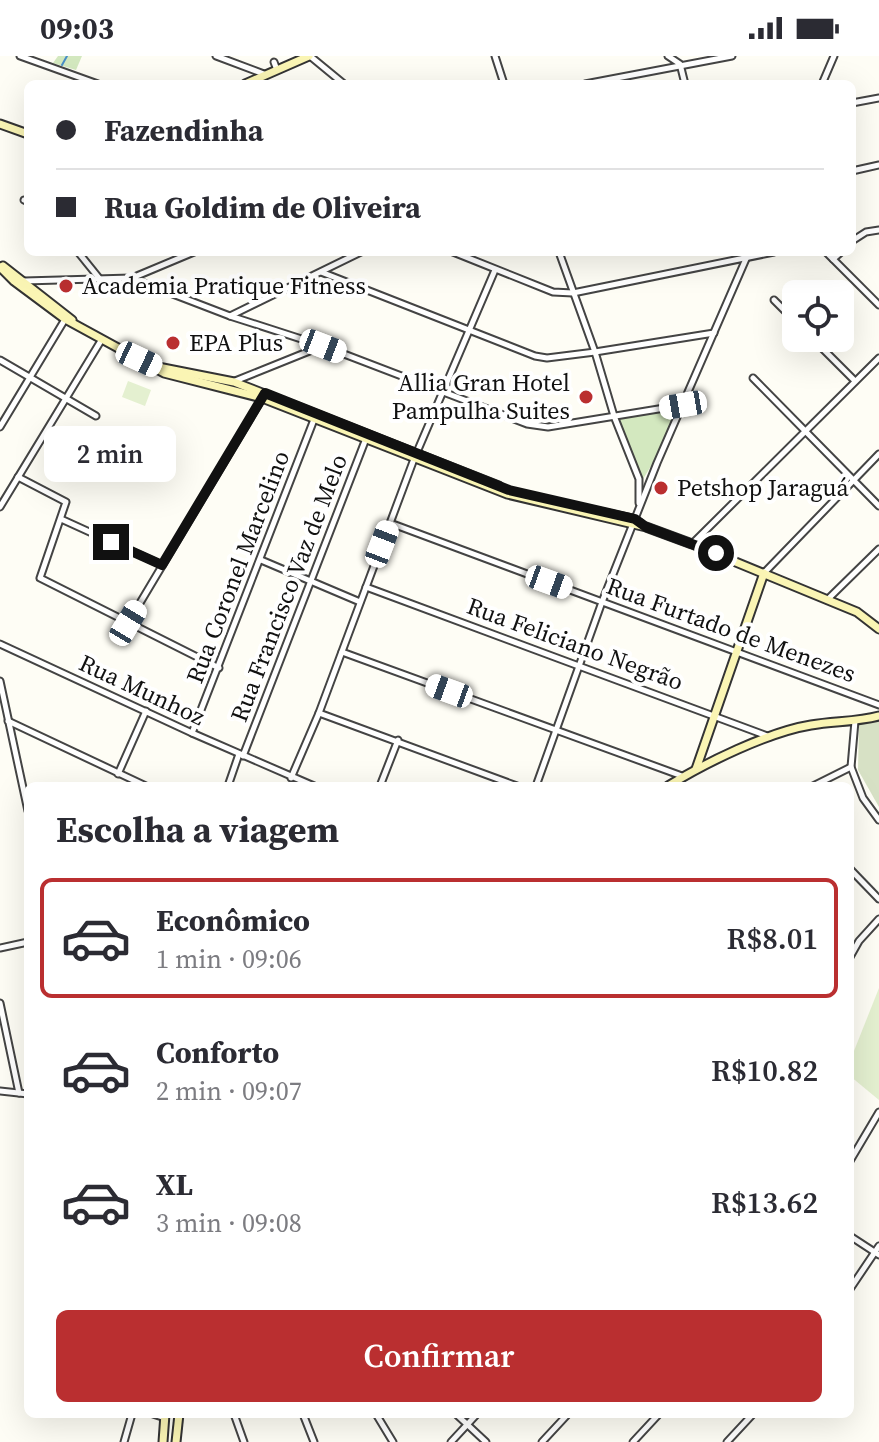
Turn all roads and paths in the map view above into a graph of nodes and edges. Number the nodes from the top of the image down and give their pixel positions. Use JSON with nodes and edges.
{"nodes":[{"id":1,"x":20,"y":56,"type":"edge"},
{"id":2,"x":216,"y":56,"type":"edge"},
{"id":3,"x":309,"y":56,"type":"edge"},
{"id":4,"x":495,"y":56,"type":"edge"},
{"id":5,"x":668,"y":56,"type":"edge"},
{"id":6,"x":732,"y":56,"type":"edge"},
{"id":7,"x":834,"y":56,"type":"edge"},
{"id":8,"x":680,"y":64,"type":"junction"},
{"id":9,"x":266,"y":75,"type":"junction"},
{"id":10,"x":501,"y":75,"type":"junction"},
{"id":11,"x":87,"y":80,"type":"edge"},
{"id":12,"x":254,"y":80,"type":"edge"},
{"id":13,"x":339,"y":80,"type":"edge"},
{"id":14,"x":499,"y":80,"type":"edge"},
{"id":15,"x":503,"y":80,"type":"edge"},
{"id":16,"x":604,"y":80,"type":"edge"},
{"id":17,"x":684,"y":80,"type":"edge"},
{"id":18,"x":824,"y":80,"type":"edge"},
{"id":19,"x":879,"y":98,"type":"edge"},
{"id":20,"x":856,"y":102,"type":"edge"},
{"id":21,"x":0,"y":124,"type":"edge"},
{"id":22,"x":24,"y":133,"type":"edge"},
{"id":23,"x":879,"y":165,"type":"edge"},
{"id":24,"x":856,"y":170,"type":"edge"},
{"id":25,"x":879,"y":230,"type":"edge"},
{"id":26,"x":856,"y":238,"type":"edge"},
{"id":27,"x":81,"y":256,"type":"edge"},
{"id":28,"x":184,"y":256,"type":"edge"},
{"id":29,"x":353,"y":256,"type":"edge"},
{"id":30,"x":462,"y":256,"type":"edge"},
{"id":31,"x":560,"y":256,"type":"edge"},
{"id":32,"x":739,"y":256,"type":"edge"},
{"id":33,"x":747,"y":256,"type":"edge"},
{"id":34,"x":830,"y":256,"type":"edge"},
{"id":35,"x":836,"y":256,"type":"edge"},
{"id":36,"x":833,"y":259,"type":"junction"},
{"id":37,"x":0,"y":265,"type":"edge"},
{"id":38,"x":495,"y":270,"type":"junction"},
{"id":39,"x":321,"y":272,"type":"junction"},
{"id":40,"x":131,"y":278,"type":"junction"},
{"id":41,"x":100,"y":279,"type":"junction"},
{"id":42,"x":14,"y":281,"type":"junction"},
{"id":43,"x":25,"y":281,"type":"junction"},
{"id":44,"x":573,"y":293,"type":"junction"},
{"id":45,"x":774,"y":300,"type":"dead end"},
{"id":46,"x":879,"y":305,"type":"edge"},
{"id":47,"x":782,"y":308,"type":"edge"},
{"id":48,"x":230,"y":316,"type":"junction"},
{"id":49,"x":66,"y":317,"type":"junction"},
{"id":50,"x":470,"y":330,"type":"junction"},
{"id":51,"x":714,"y":333,"type":"junction"},
{"id":52,"x":102,"y":339,"type":"junction"},
{"id":53,"x":323,"y":346,"type":"junction"},
{"id":54,"x":595,"y":352,"type":"junction"},
{"id":55,"x":826,"y":352,"type":"edge"},
{"id":56,"x":879,"y":358,"type":"edge"},
{"id":57,"x":0,"y":360,"type":"edge"},
{"id":58,"x":158,"y":367,"type":"junction"},
{"id":59,"x":30,"y":378,"type":"junction"},
{"id":60,"x":753,"y":378,"type":"dead end"},
{"id":61,"x":855,"y":381,"type":"junction"},
{"id":62,"x":197,"y":382,"type":"junction"},
{"id":63,"x":239,"y":382,"type":"junction"},
{"id":64,"x":444,"y":392,"type":"junction"},
{"id":65,"x":264,"y":395,"type":"junction"},
{"id":66,"x":65,"y":398,"type":"junction"},
{"id":67,"x":683,"y":405,"type":"junction"},
{"id":68,"x":315,"y":415,"type":"junction"},
{"id":69,"x":96,"y":416,"type":"dead end"},
{"id":70,"x":614,"y":416,"type":"junction"},
{"id":71,"x":0,"y":427,"type":"edge"},
{"id":72,"x":805,"y":430,"type":"junction"},
{"id":73,"x":367,"y":436,"type":"junction"},
{"id":74,"x":879,"y":454,"type":"edge"},
{"id":75,"x":415,"y":456,"type":"junction"},
{"id":76,"x":18,"y":477,"type":"junction"},
{"id":77,"x":639,"y":479,"type":"junction"},
{"id":78,"x":651,"y":479,"type":"junction"},
{"id":79,"x":853,"y":480,"type":"junction"},
{"id":80,"x":879,"y":506,"type":"edge"},
{"id":81,"x":0,"y":507,"type":"edge"},
{"id":82,"x":639,"y":508,"type":"junction"},
{"id":83,"x":61,"y":519,"type":"junction"},
{"id":84,"x":634,"y":522,"type":"junction"},
{"id":85,"x":390,"y":523,"type":"junction"},
{"id":86,"x":692,"y":544,"type":"junction"},
{"id":87,"x":879,"y":549,"type":"edge"},
{"id":88,"x":261,"y":560,"type":"junction"},
{"id":89,"x":162,"y":565,"type":"junction"},
{"id":90,"x":764,"y":573,"type":"junction"},
{"id":91,"x":312,"y":581,"type":"junction"},
{"id":92,"x":366,"y":587,"type":"junction"},
{"id":93,"x":827,"y":600,"type":"junction"},
{"id":94,"x":360,"y":602,"type":"junction"},
{"id":95,"x":602,"y":602,"type":"junction"},
{"id":96,"x":128,"y":623,"type":"junction"},
{"id":97,"x":879,"y":629,"type":"edge"},
{"id":98,"x":0,"y":644,"type":"edge"},
{"id":99,"x":342,"y":652,"type":"junction"},
{"id":100,"x":737,"y":652,"type":"junction"},
{"id":101,"x":579,"y":665,"type":"junction"},
{"id":102,"x":219,"y":668,"type":"junction"},
{"id":103,"x":0,"y":681,"type":"edge"},
{"id":104,"x":879,"y":705,"type":"edge"},
{"id":105,"x":146,"y":711,"type":"junction"},
{"id":106,"x":319,"y":713,"type":"junction"},
{"id":107,"x":716,"y":715,"type":"junction"},
{"id":108,"x":879,"y":716,"type":"edge"},
{"id":109,"x":8,"y":721,"type":"junction"},
{"id":110,"x":855,"y":721,"type":"junction"},
{"id":111,"x":556,"y":730,"type":"junction"},
{"id":112,"x":192,"y":733,"type":"junction"},
{"id":113,"x":770,"y":737,"type":"junction"},
{"id":114,"x":398,"y":740,"type":"junction"},
{"id":115,"x":241,"y":755,"type":"junction"},
{"id":116,"x":703,"y":762,"type":"junction"},
{"id":117,"x":851,"y":767,"type":"junction"},
{"id":118,"x":118,"y":774,"type":"junction"},
{"id":119,"x":683,"y":777,"type":"junction"},
{"id":120,"x":291,"y":778,"type":"junction"},
{"id":121,"x":137,"y":782,"type":"edge"},
{"id":122,"x":230,"y":782,"type":"edge"},
{"id":123,"x":302,"y":782,"type":"edge"},
{"id":124,"x":382,"y":782,"type":"edge"},
{"id":125,"x":507,"y":782,"type":"edge"},
{"id":126,"x":537,"y":782,"type":"edge"},
{"id":127,"x":675,"y":782,"type":"edge"},
{"id":128,"x":821,"y":782,"type":"edge"},
{"id":129,"x":24,"y":793,"type":"edge"},
{"id":130,"x":878,"y":816,"type":"edge"},
{"id":131,"x":854,"y":873,"type":"edge"},
{"id":132,"x":879,"y":899,"type":"edge"},
{"id":133,"x":879,"y":919,"type":"edge"},
{"id":134,"x":24,"y":943,"type":"edge"},
{"id":135,"x":0,"y":948,"type":"edge"},
{"id":136,"x":854,"y":950,"type":"edge"},
{"id":137,"x":0,"y":1003,"type":"edge"},
{"id":138,"x":0,"y":1091,"type":"edge"},
{"id":139,"x":19,"y":1093,"type":"junction"},
{"id":140,"x":24,"y":1094,"type":"edge"},
{"id":141,"x":879,"y":1112,"type":"edge"},
{"id":142,"x":854,"y":1154,"type":"edge"},
{"id":143,"x":854,"y":1239,"type":"edge"},
{"id":144,"x":879,"y":1246,"type":"edge"},
{"id":145,"x":877,"y":1254,"type":"edge"},
{"id":146,"x":854,"y":1284,"type":"edge"},
{"id":147,"x":131,"y":1418,"type":"edge"},
{"id":148,"x":165,"y":1418,"type":"edge"},
{"id":149,"x":179,"y":1418,"type":"edge"},
{"id":150,"x":235,"y":1418,"type":"edge"},
{"id":151,"x":305,"y":1418,"type":"edge"},
{"id":152,"x":378,"y":1418,"type":"edge"},
{"id":153,"x":460,"y":1418,"type":"edge"},
{"id":154,"x":473,"y":1418,"type":"edge"},
{"id":155,"x":564,"y":1418,"type":"edge"},
{"id":156,"x":655,"y":1418,"type":"edge"},
{"id":157,"x":749,"y":1418,"type":"edge"},
{"id":158,"x":467,"y":1425,"type":"junction"},
{"id":159,"x":124,"y":1442,"type":"edge"},
{"id":160,"x":163,"y":1442,"type":"edge"},
{"id":161,"x":176,"y":1442,"type":"edge"},
{"id":162,"x":244,"y":1442,"type":"edge"},
{"id":163,"x":314,"y":1442,"type":"edge"},
{"id":164,"x":393,"y":1442,"type":"edge"},
{"id":165,"x":451,"y":1442,"type":"edge"},
{"id":166,"x":486,"y":1442,"type":"edge"},
{"id":167,"x":542,"y":1442,"type":"edge"},
{"id":168,"x":633,"y":1442,"type":"edge"},
{"id":169,"x":727,"y":1442,"type":"edge"}],
"edges":[{"from":1,"to":11,"type":"street"},
{"from":2,"to":9,"type":"street"},
{"from":3,"to":9,"type":"street"},
{"from":3,"to":13,"type":"street"},
{"from":4,"to":10,"type":"street"},
{"from":5,"to":8,"type":"street"},
{"from":6,"to":8,"type":"street"},
{"from":7,"to":18,"type":"street"},
{"from":8,"to":16,"type":"street"},
{"from":8,"to":17,"type":"street"},
{"from":9,"to":12,"type":"street"},
{"from":10,"to":14,"type":"street"},
{"from":10,"to":15,"type":"street"},
{"from":19,"to":20,"type":"street"},
{"from":21,"to":22,"type":"street"},
{"from":23,"to":24,"type":"street"},
{"from":25,"to":26,"type":"street"},
{"from":27,"to":41,"type":"street"},
{"from":28,"to":40,"type":"street"},
{"from":29,"to":39,"type":"street"},
{"from":30,"to":38,"type":"street"},
{"from":31,"to":44,"type":"street"},
{"from":32,"to":44,"type":"street"},
{"from":33,"to":51,"type":"street"},
{"from":34,"to":36,"type":"street"},
{"from":35,"to":36,"type":"street"},
{"from":36,"to":46,"type":"street"},
{"from":37,"to":42,"type":"street"},
{"from":37,"to":43,"type":"street"},
{"from":38,"to":44,"type":"street"},
{"from":38,"to":50,"type":"street"},
{"from":39,"to":48,"type":"street"},
{"from":39,"to":50,"type":"street"},
{"from":40,"to":41,"type":"street"},
{"from":40,"to":48,"type":"street"},
{"from":41,"to":43,"type":"street"},
{"from":42,"to":43,"type":"street"},
{"from":42,"to":49,"type":"street"},
{"from":43,"to":49,"type":"street"},
{"from":44,"to":54,"type":"street"},
{"from":45,"to":47,"type":"street"},
{"from":48,"to":53,"type":"street"},
{"from":49,"to":52,"type":"street"},
{"from":49,"to":59,"type":"street"},
{"from":50,"to":54,"type":"street"},
{"from":50,"to":64,"type":"street"},
{"from":51,"to":54,"type":"street"},
{"from":51,"to":67,"type":"street"},
{"from":52,"to":58,"type":"street"},
{"from":52,"to":66,"type":"street"},
{"from":53,"to":63,"type":"street"},
{"from":53,"to":64,"type":"street"},
{"from":54,"to":70,"type":"street"},
{"from":55,"to":61,"type":"street"},
{"from":56,"to":61,"type":"street"},
{"from":57,"to":59,"type":"street"},
{"from":58,"to":62,"type":"street"},
{"from":58,"to":63,"type":"street"},
{"from":59,"to":66,"type":"street"},
{"from":59,"to":71,"type":"street"},
{"from":60,"to":72,"type":"street"},
{"from":61,"to":72,"type":"street"},
{"from":62,"to":63,"type":"street"},
{"from":62,"to":65,"type":"street"},
{"from":63,"to":65,"type":"street"},
{"from":64,"to":70,"type":"street"},
{"from":64,"to":75,"type":"street"},
{"from":65,"to":68,"type":"street"},
{"from":65,"to":89,"type":"street"},
{"from":66,"to":69,"type":"street"},
{"from":66,"to":76,"type":"street"},
{"from":67,"to":70,"type":"street"},
{"from":67,"to":78,"type":"street"},
{"from":68,"to":73,"type":"street"},
{"from":68,"to":88,"type":"street","name":"Rua Coronel Marcelino"},
{"from":70,"to":77,"type":"street"},
{"from":72,"to":79,"type":"street"},
{"from":72,"to":86,"type":"street"},
{"from":73,"to":75,"type":"street"},
{"from":73,"to":91,"type":"street","name":"Rua Francisco Vaz de Melo"},
{"from":74,"to":79,"type":"street"},
{"from":75,"to":84,"type":"street"},
{"from":75,"to":85,"type":"street"},
{"from":76,"to":81,"type":"street"},
{"from":76,"to":83,"type":"street"},
{"from":77,"to":78,"type":"street"},
{"from":77,"to":82,"type":"street"},
{"from":78,"to":82,"type":"street"},
{"from":79,"to":80,"type":"street"},
{"from":79,"to":90,"type":"street"},
{"from":82,"to":84,"type":"street"},
{"from":83,"to":89,"type":"street"},
{"from":83,"to":96,"type":"street"},
{"from":84,"to":86,"type":"street"},
{"from":84,"to":95,"type":"street"},
{"from":85,"to":92,"type":"street"},
{"from":85,"to":95,"type":"street","name":"Rua Furtado de Menezes"},
{"from":86,"to":90,"type":"street"},
{"from":87,"to":93,"type":"street"},
{"from":88,"to":91,"type":"street"},
{"from":88,"to":102,"type":"street","name":"Rua Coronel Marcelino"},
{"from":89,"to":96,"type":"street"},
{"from":90,"to":93,"type":"street"},
{"from":90,"to":100,"type":"street"},
{"from":91,"to":94,"type":"street"},
{"from":91,"to":115,"type":"street","name":"Rua Francisco Vaz de Melo"},
{"from":92,"to":94,"type":"street"},
{"from":92,"to":101,"type":"street","name":"Rua Feliciano Negrão"},
{"from":93,"to":97,"type":"street"},
{"from":94,"to":99,"type":"street"},
{"from":95,"to":100,"type":"street","name":"Rua Furtado de Menezes"},
{"from":95,"to":101,"type":"street"},
{"from":96,"to":102,"type":"street"},
{"from":98,"to":105,"type":"street","name":"Rua Munhoz"},
{"from":99,"to":106,"type":"street"},
{"from":99,"to":111,"type":"street"},
{"from":100,"to":104,"type":"street","name":"Rua Furtado de Menezes"},
{"from":100,"to":107,"type":"street"},
{"from":101,"to":107,"type":"street","name":"Rua Feliciano Negrão"},
{"from":101,"to":111,"type":"street"},
{"from":102,"to":112,"type":"street","name":"Rua Coronel Marcelino"},
{"from":103,"to":109,"type":"street"},
{"from":105,"to":112,"type":"street","name":"Rua Munhoz"},
{"from":105,"to":118,"type":"street"},
{"from":106,"to":114,"type":"street"},
{"from":106,"to":120,"type":"street"},
{"from":107,"to":113,"type":"street","name":"Rua Feliciano Negrão"},
{"from":107,"to":116,"type":"street"},
{"from":108,"to":110,"type":"street"},
{"from":109,"to":118,"type":"street"},
{"from":109,"to":129,"type":"street"},
{"from":110,"to":113,"type":"street"},
{"from":110,"to":117,"type":"street"},
{"from":111,"to":119,"type":"street"},
{"from":111,"to":126,"type":"street"},
{"from":112,"to":115,"type":"street","name":"Rua Munhoz"},
{"from":113,"to":116,"type":"street"},
{"from":114,"to":124,"type":"street"},
{"from":114,"to":125,"type":"street"},
{"from":115,"to":120,"type":"street","name":"Rua Munhoz"},
{"from":115,"to":122,"type":"street","name":"Rua Francisco Vaz de Melo"},
{"from":116,"to":119,"type":"street"},
{"from":117,"to":128,"type":"street"},
{"from":117,"to":130,"type":"street"},
{"from":118,"to":121,"type":"street"},
{"from":119,"to":127,"type":"street"},
{"from":120,"to":123,"type":"street","name":"Rua Munhoz"},
{"from":131,"to":132,"type":"street"},
{"from":133,"to":136,"type":"street"},
{"from":134,"to":135,"type":"street"},
{"from":137,"to":139,"type":"street"},
{"from":138,"to":139,"type":"street"},
{"from":139,"to":140,"type":"street"},
{"from":141,"to":142,"type":"street"},
{"from":143,"to":145,"type":"street"},
{"from":144,"to":145,"type":"street"},
{"from":145,"to":146,"type":"street"},
{"from":147,"to":159,"type":"street"},
{"from":148,"to":160,"type":"street"},
{"from":149,"to":161,"type":"street"},
{"from":150,"to":162,"type":"street"},
{"from":151,"to":163,"type":"street"},
{"from":152,"to":164,"type":"street"},
{"from":153,"to":158,"type":"street"},
{"from":154,"to":158,"type":"street"},
{"from":155,"to":167,"type":"street"},
{"from":156,"to":168,"type":"street"},
{"from":157,"to":169,"type":"street"},
{"from":158,"to":165,"type":"street"},
{"from":158,"to":166,"type":"street"}]}
